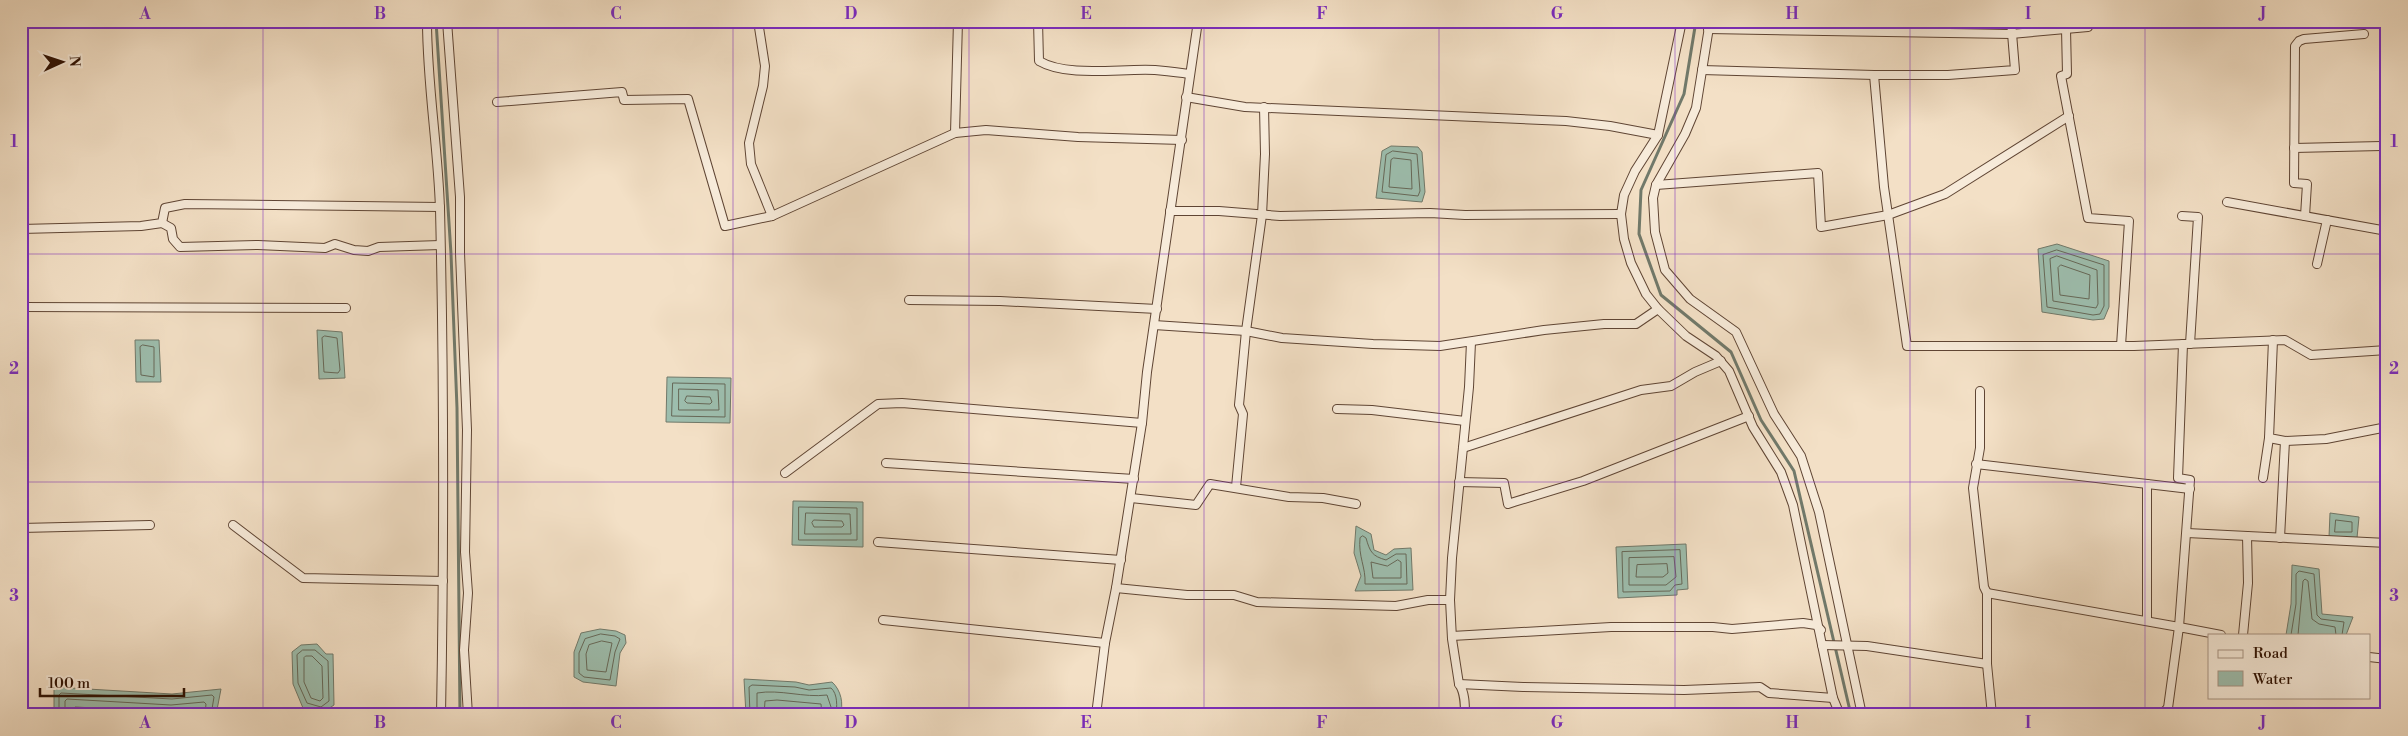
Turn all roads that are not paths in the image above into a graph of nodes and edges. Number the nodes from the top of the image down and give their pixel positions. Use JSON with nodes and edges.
{"nodes":[{"id":1,"x":43,"y":21,"type":"edge"},
{"id":2,"x":427,"y":21,"type":"edge"},
{"id":3,"x":447,"y":21,"type":"edge"},
{"id":4,"x":758,"y":21,"type":"edge"},
{"id":5,"x":958,"y":21,"type":"edge"},
{"id":6,"x":1038,"y":21,"type":"edge"},
{"id":7,"x":1198,"y":21,"type":"edge"},
{"id":8,"x":1682,"y":21,"type":"edge"},
{"id":9,"x":2011,"y":21,"type":"edge"},
{"id":10,"x":2089,"y":21,"type":"edge"},
{"id":11,"x":21,"y":24,"type":"edge"},
{"id":12,"x":1709,"y":25,"type":"edge"},
{"id":13,"x":2066,"y":29,"type":"junction"},
{"id":14,"x":2011,"y":34,"type":"junction"},
{"id":15,"x":2364,"y":34,"type":"dead end"},
{"id":16,"x":1702,"y":70,"type":"junction"},
{"id":17,"x":1189,"y":74,"type":"junction"},
{"id":18,"x":1874,"y":75,"type":"junction"},
{"id":19,"x":1186,"y":97,"type":"junction"},
{"id":20,"x":497,"y":102,"type":"dead end"},
{"id":21,"x":1264,"y":106,"type":"junction"},
{"id":22,"x":2069,"y":116,"type":"junction"},
{"id":23,"x":955,"y":133,"type":"junction"},
{"id":24,"x":1658,"y":135,"type":"junction"},
{"id":25,"x":1182,"y":140,"type":"junction"},
{"id":26,"x":2381,"y":146,"type":"dead end"},
{"id":27,"x":2294,"y":148,"type":"junction"},
{"id":28,"x":1656,"y":185,"type":"junction"},
{"id":29,"x":2228,"y":202,"type":"dead end"},
{"id":30,"x":440,"y":207,"type":"junction"},
{"id":31,"x":1170,"y":211,"type":"junction"},
{"id":32,"x":1621,"y":214,"type":"junction"},
{"id":33,"x":1262,"y":215,"type":"junction"},
{"id":34,"x":1888,"y":215,"type":"junction"},
{"id":35,"x":772,"y":216,"type":"junction"},
{"id":36,"x":2182,"y":216,"type":"dead end"},
{"id":37,"x":2305,"y":216,"type":"junction"},
{"id":38,"x":2327,"y":220,"type":"junction"},
{"id":39,"x":162,"y":223,"type":"junction"},
{"id":40,"x":21,"y":229,"type":"edge"},
{"id":41,"x":2387,"y":231,"type":"edge"},
{"id":42,"x":440,"y":246,"type":"junction"},
{"id":43,"x":2317,"y":264,"type":"dead end"},
{"id":44,"x":909,"y":300,"type":"dead end"},
{"id":45,"x":21,"y":307,"type":"edge"},
{"id":46,"x":346,"y":308,"type":"dead end"},
{"id":47,"x":1157,"y":309,"type":"junction"},
{"id":48,"x":1658,"y":309,"type":"junction"},
{"id":49,"x":1154,"y":325,"type":"junction"},
{"id":50,"x":1246,"y":331,"type":"junction"},
{"id":51,"x":2273,"y":340,"type":"junction"},
{"id":52,"x":1471,"y":342,"type":"junction"},
{"id":53,"x":2187,"y":344,"type":"junction"},
{"id":54,"x":2121,"y":346,"type":"junction"},
{"id":55,"x":2387,"y":350,"type":"edge"},
{"id":56,"x":1721,"y":361,"type":"junction"},
{"id":57,"x":1980,"y":391,"type":"dead end"},
{"id":58,"x":1337,"y":409,"type":"dead end"},
{"id":59,"x":1749,"y":416,"type":"junction"},
{"id":60,"x":1465,"y":421,"type":"junction"},
{"id":61,"x":1142,"y":423,"type":"junction"},
{"id":62,"x":2387,"y":427,"type":"edge"},
{"id":63,"x":2269,"y":438,"type":"junction"},
{"id":64,"x":2285,"y":441,"type":"junction"},
{"id":65,"x":1463,"y":448,"type":"junction"},
{"id":66,"x":886,"y":463,"type":"dead end"},
{"id":67,"x":1976,"y":464,"type":"junction"},
{"id":68,"x":785,"y":473,"type":"dead end"},
{"id":69,"x":2263,"y":478,"type":"dead end"},
{"id":70,"x":1134,"y":479,"type":"junction"},
{"id":71,"x":1459,"y":482,"type":"junction"},
{"id":72,"x":2147,"y":484,"type":"junction"},
{"id":73,"x":1236,"y":487,"type":"junction"},
{"id":74,"x":2190,"y":489,"type":"junction"},
{"id":75,"x":1130,"y":498,"type":"junction"},
{"id":76,"x":1356,"y":504,"type":"dead end"},
{"id":77,"x":150,"y":525,"type":"dead end"},
{"id":78,"x":233,"y":525,"type":"dead end"},
{"id":79,"x":21,"y":528,"type":"edge"},
{"id":80,"x":2187,"y":533,"type":"junction"},
{"id":81,"x":2247,"y":536,"type":"junction"},
{"id":82,"x":2280,"y":538,"type":"junction"},
{"id":83,"x":878,"y":542,"type":"dead end"},
{"id":84,"x":2387,"y":543,"type":"edge"},
{"id":85,"x":1121,"y":560,"type":"junction"},
{"id":86,"x":443,"y":581,"type":"junction"},
{"id":87,"x":1116,"y":588,"type":"junction"},
{"id":88,"x":1987,"y":593,"type":"junction"},
{"id":89,"x":1450,"y":600,"type":"junction"},
{"id":90,"x":883,"y":620,"type":"dead end"},
{"id":91,"x":2147,"y":621,"type":"junction"},
{"id":92,"x":2179,"y":626,"type":"junction"},
{"id":93,"x":1821,"y":630,"type":"junction"},
{"id":94,"x":2216,"y":634,"type":"edge"},
{"id":95,"x":2243,"y":634,"type":"edge"},
{"id":96,"x":1452,"y":636,"type":"junction"},
{"id":97,"x":1105,"y":643,"type":"junction"},
{"id":98,"x":1826,"y":644,"type":"junction"},
{"id":99,"x":1844,"y":644,"type":"junction"},
{"id":100,"x":2370,"y":657,"type":"edge"},
{"id":101,"x":2387,"y":659,"type":"edge"},
{"id":102,"x":1987,"y":664,"type":"junction"},
{"id":103,"x":1459,"y":684,"type":"junction"},
{"id":104,"x":1833,"y":698,"type":"junction"},
{"id":105,"x":2170,"y":711,"type":"edge"},
{"id":106,"x":440,"y":715,"type":"edge"},
{"id":107,"x":468,"y":715,"type":"edge"},
{"id":108,"x":1096,"y":715,"type":"edge"},
{"id":109,"x":1465,"y":715,"type":"edge"},
{"id":110,"x":1840,"y":715,"type":"edge"},
{"id":111,"x":1862,"y":715,"type":"edge"},
{"id":112,"x":1992,"y":715,"type":"edge"},
{"id":113,"x":2160,"y":715,"type":"edge"}],
"edges":[{"from":1,"to":11,"type":"street"},
{"from":2,"to":30,"type":"street"},
{"from":3,"to":107,"type":"street"},
{"from":4,"to":35,"type":"street"},
{"from":5,"to":23,"type":"street"},
{"from":6,"to":17,"type":"street"},
{"from":7,"to":17,"type":"street"},
{"from":8,"to":24,"type":"street"},
{"from":9,"to":14,"type":"street"},
{"from":10,"to":13,"type":"street"},
{"from":12,"to":14,"type":"street"},
{"from":12,"to":16,"type":"street"},
{"from":13,"to":14,"type":"street"},
{"from":13,"to":22,"type":"street"},
{"from":14,"to":18,"type":"street"},
{"from":15,"to":27,"type":"street"},
{"from":16,"to":18,"type":"street"},
{"from":16,"to":28,"type":"street"},
{"from":17,"to":19,"type":"street"},
{"from":18,"to":34,"type":"street"},
{"from":19,"to":21,"type":"street"},
{"from":19,"to":25,"type":"street"},
{"from":20,"to":35,"type":"street"},
{"from":21,"to":24,"type":"street"},
{"from":21,"to":33,"type":"street"},
{"from":22,"to":34,"type":"street"},
{"from":22,"to":54,"type":"street"},
{"from":23,"to":25,"type":"street"},
{"from":23,"to":35,"type":"street"},
{"from":24,"to":32,"type":"street"},
{"from":25,"to":31,"type":"street"},
{"from":26,"to":27,"type":"street"},
{"from":27,"to":37,"type":"street"},
{"from":28,"to":34,"type":"street"},
{"from":28,"to":99,"type":"street"},
{"from":29,"to":37,"type":"street"},
{"from":30,"to":39,"type":"street"},
{"from":30,"to":42,"type":"street"},
{"from":31,"to":33,"type":"street"},
{"from":31,"to":47,"type":"street"},
{"from":32,"to":33,"type":"street"},
{"from":32,"to":48,"type":"street"},
{"from":33,"to":50,"type":"street"},
{"from":34,"to":54,"type":"street"},
{"from":36,"to":53,"type":"street"},
{"from":37,"to":38,"type":"street"},
{"from":38,"to":41,"type":"street"},
{"from":38,"to":43,"type":"street"},
{"from":39,"to":40,"type":"street"},
{"from":39,"to":42,"type":"street"},
{"from":42,"to":86,"type":"street"},
{"from":44,"to":47,"type":"street"},
{"from":45,"to":46,"type":"street"},
{"from":47,"to":49,"type":"street"},
{"from":48,"to":52,"type":"street"},
{"from":48,"to":56,"type":"street"},
{"from":49,"to":50,"type":"street"},
{"from":49,"to":61,"type":"street"},
{"from":50,"to":52,"type":"street"},
{"from":50,"to":73,"type":"street"},
{"from":51,"to":53,"type":"street"},
{"from":51,"to":55,"type":"street"},
{"from":51,"to":63,"type":"street"},
{"from":52,"to":60,"type":"street"},
{"from":53,"to":54,"type":"street"},
{"from":53,"to":74,"type":"street"},
{"from":56,"to":59,"type":"street"},
{"from":56,"to":65,"type":"street"},
{"from":57,"to":67,"type":"street"},
{"from":58,"to":60,"type":"street"},
{"from":59,"to":71,"type":"street"},
{"from":59,"to":93,"type":"street"},
{"from":60,"to":65,"type":"street"},
{"from":61,"to":68,"type":"street"},
{"from":61,"to":70,"type":"street"},
{"from":62,"to":64,"type":"street"},
{"from":63,"to":64,"type":"street"},
{"from":63,"to":69,"type":"street"},
{"from":64,"to":82,"type":"street"},
{"from":65,"to":71,"type":"street"},
{"from":66,"to":70,"type":"street"},
{"from":67,"to":72,"type":"street"},
{"from":67,"to":88,"type":"street"},
{"from":70,"to":75,"type":"street"},
{"from":71,"to":89,"type":"street"},
{"from":72,"to":74,"type":"street"},
{"from":72,"to":91,"type":"street"},
{"from":73,"to":75,"type":"street"},
{"from":73,"to":76,"type":"street"},
{"from":74,"to":80,"type":"street"},
{"from":75,"to":85,"type":"street"},
{"from":77,"to":79,"type":"street"},
{"from":78,"to":86,"type":"street"},
{"from":80,"to":81,"type":"street"},
{"from":80,"to":92,"type":"street"},
{"from":81,"to":82,"type":"street"},
{"from":81,"to":95,"type":"street"},
{"from":82,"to":84,"type":"street"},
{"from":83,"to":85,"type":"street"},
{"from":85,"to":87,"type":"street"},
{"from":86,"to":106,"type":"street"},
{"from":87,"to":89,"type":"street"},
{"from":87,"to":97,"type":"street"},
{"from":88,"to":91,"type":"street"},
{"from":88,"to":102,"type":"street"},
{"from":89,"to":96,"type":"street"},
{"from":90,"to":97,"type":"street"},
{"from":91,"to":92,"type":"street"},
{"from":92,"to":94,"type":"street"},
{"from":92,"to":105,"type":"street"},
{"from":93,"to":96,"type":"street"},
{"from":93,"to":98,"type":"street"},
{"from":96,"to":103,"type":"street"},
{"from":97,"to":108,"type":"street"},
{"from":98,"to":99,"type":"street"},
{"from":98,"to":104,"type":"street"},
{"from":99,"to":102,"type":"street"},
{"from":99,"to":111,"type":"street"},
{"from":100,"to":101,"type":"street"},
{"from":102,"to":112,"type":"street"},
{"from":103,"to":104,"type":"street"},
{"from":103,"to":109,"type":"street"},
{"from":104,"to":110,"type":"street"},
{"from":105,"to":113,"type":"street"}]}
